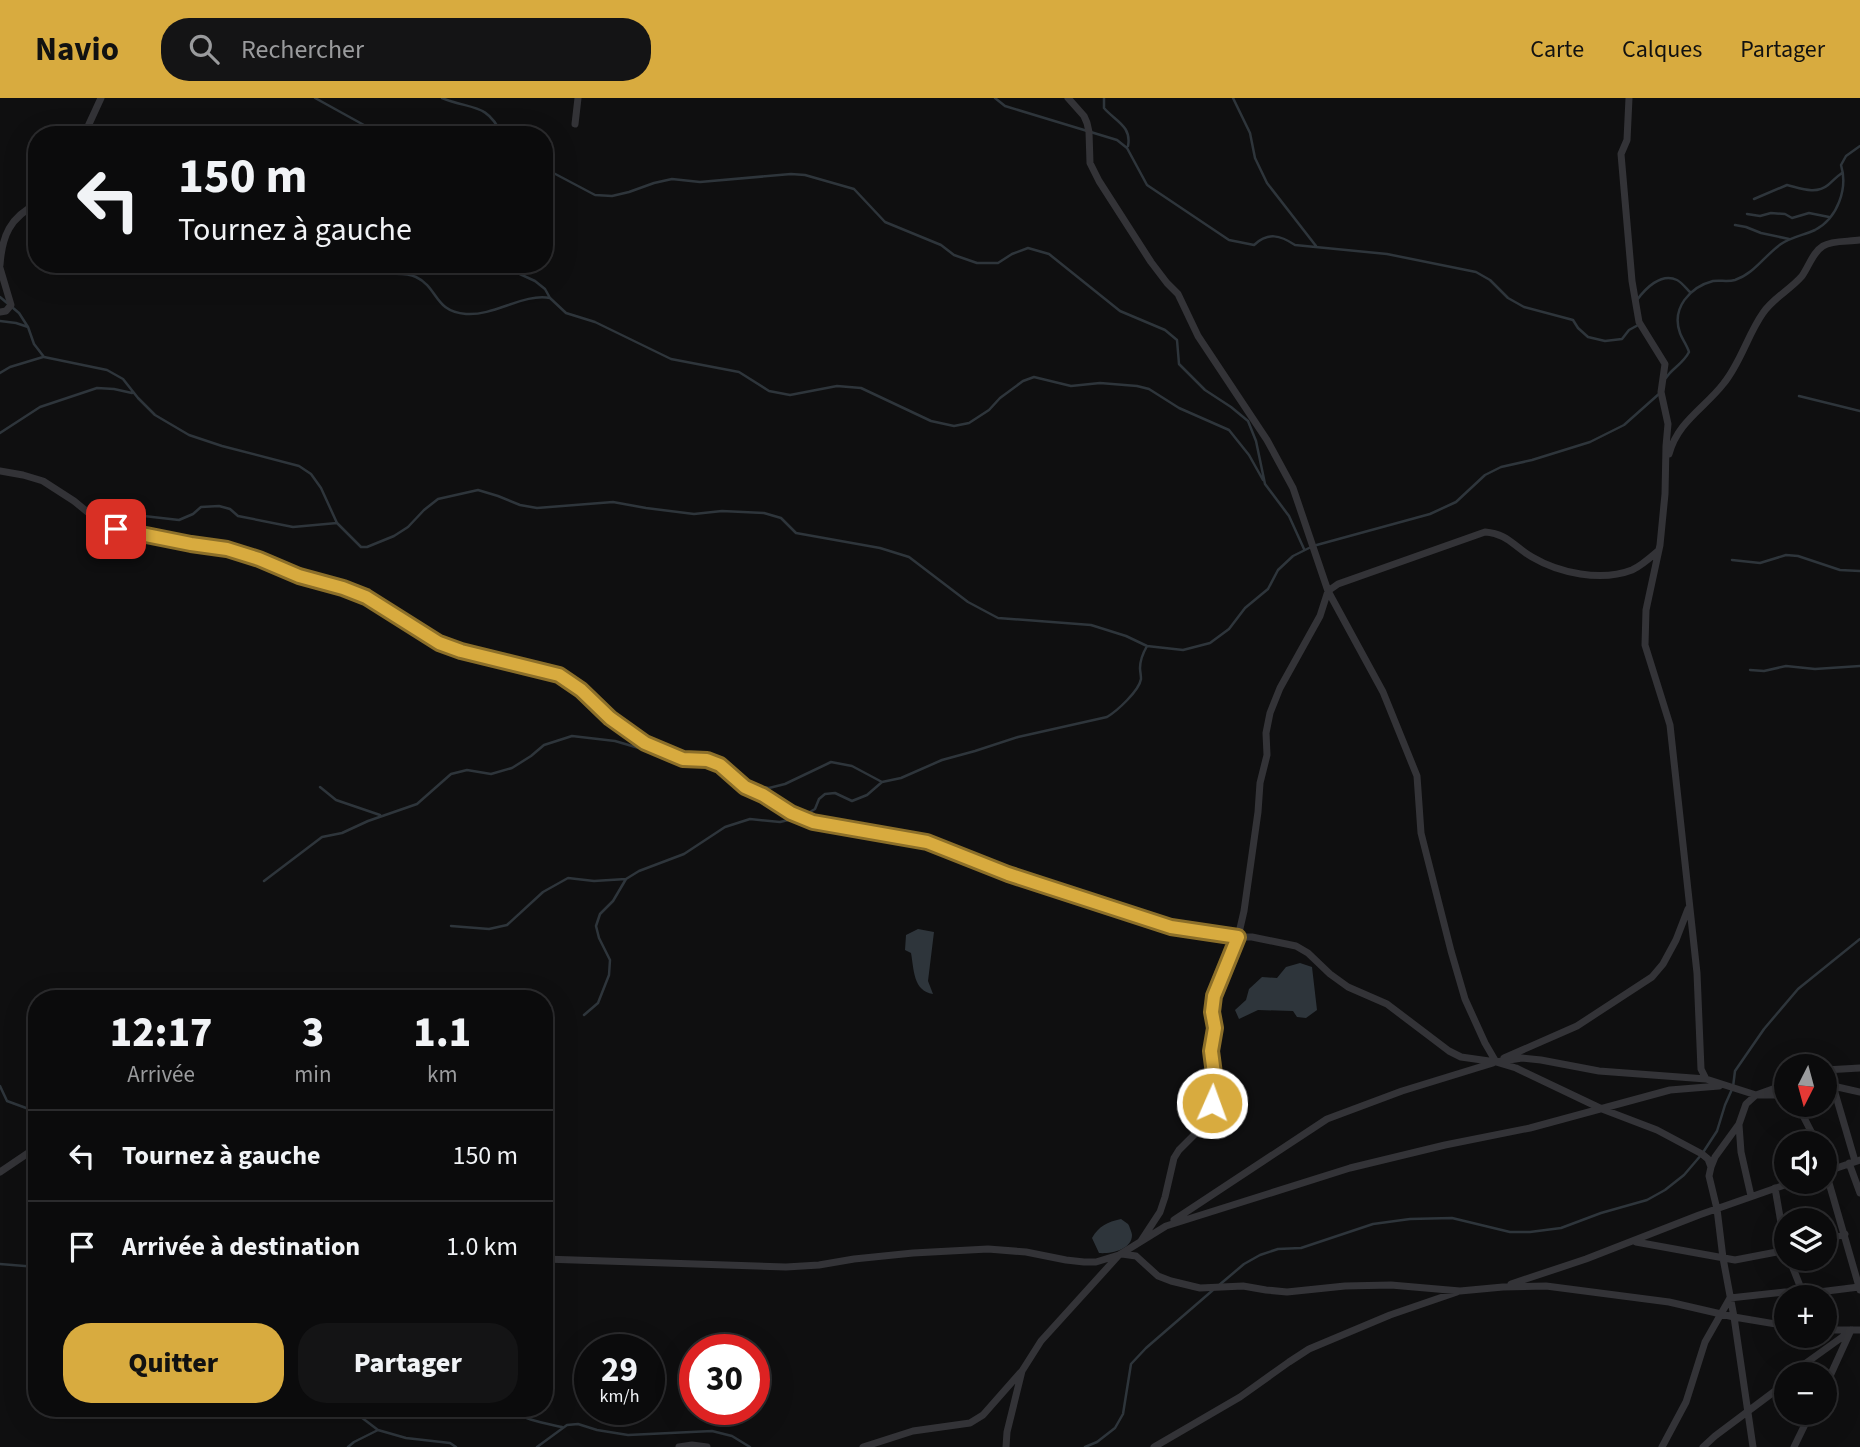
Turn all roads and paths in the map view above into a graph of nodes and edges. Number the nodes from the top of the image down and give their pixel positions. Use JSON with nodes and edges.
{"nodes":[{"id":1,"x":101,"y":98,"type":"edge"},
{"id":2,"x":578,"y":98,"type":"edge"},
{"id":3,"x":1068,"y":98,"type":"edge"},
{"id":4,"x":1629,"y":98,"type":"edge"},
{"id":5,"x":575,"y":124,"type":"dead end"},
{"id":6,"x":87,"y":126,"type":"edge"},
{"id":7,"x":28,"y":209,"type":"edge"},
{"id":8,"x":1860,"y":240,"type":"edge"},
{"id":9,"x":0,"y":267,"type":"edge"},
{"id":10,"x":0,"y":312,"type":"edge"},
{"id":11,"x":1666,"y":464,"type":"junction"},
{"id":12,"x":0,"y":471,"type":"edge"},
{"id":13,"x":1658,"y":551,"type":"junction"},
{"id":14,"x":1328,"y":591,"type":"junction"},
{"id":15,"x":1689,"y":905,"type":"junction"},
{"id":16,"x":1238,"y":937,"type":"junction"},
{"id":17,"x":1496,"y":1062,"type":"junction"},
{"id":18,"x":1860,"y":1068,"type":"edge"},
{"id":19,"x":1838,"y":1069,"type":"edge"},
{"id":20,"x":1706,"y":1079,"type":"junction"},
{"id":21,"x":1726,"y":1085,"type":"junction"},
{"id":22,"x":1838,"y":1087,"type":"edge"},
{"id":23,"x":1774,"y":1089,"type":"edge"},
{"id":24,"x":1860,"y":1092,"type":"edge"},
{"id":25,"x":1756,"y":1095,"type":"junction"},
{"id":26,"x":1774,"y":1095,"type":"edge"},
{"id":27,"x":1602,"y":1108,"type":"junction"},
{"id":28,"x":1838,"y":1111,"type":"edge"},
{"id":29,"x":1739,"y":1124,"type":"junction"},
{"id":30,"x":28,"y":1153,"type":"edge"},
{"id":31,"x":1855,"y":1161,"type":"edge"},
{"id":32,"x":1711,"y":1167,"type":"junction"},
{"id":33,"x":1837,"y":1167,"type":"edge"},
{"id":34,"x":0,"y":1172,"type":"edge"},
{"id":35,"x":1774,"y":1188,"type":"edge"},
{"id":36,"x":1860,"y":1193,"type":"edge"},
{"id":37,"x":1832,"y":1194,"type":"edge"},
{"id":38,"x":1751,"y":1196,"type":"junction"},
{"id":39,"x":1717,"y":1209,"type":"junction"},
{"id":40,"x":1166,"y":1226,"type":"junction"},
{"id":41,"x":1845,"y":1234,"type":"junction"},
{"id":42,"x":1837,"y":1236,"type":"edge"},
{"id":43,"x":1141,"y":1241,"type":"junction"},
{"id":44,"x":1633,"y":1242,"type":"junction"},
{"id":45,"x":1774,"y":1253,"type":"edge"},
{"id":46,"x":1122,"y":1254,"type":"junction"},
{"id":47,"x":1723,"y":1258,"type":"junction"},
{"id":48,"x":553,"y":1259,"type":"edge"},
{"id":49,"x":1859,"y":1284,"type":"edge"},
{"id":50,"x":1503,"y":1287,"type":"junction"},
{"id":51,"x":1837,"y":1289,"type":"edge"},
{"id":52,"x":1460,"y":1291,"type":"junction"},
{"id":53,"x":1774,"y":1294,"type":"edge"},
{"id":54,"x":1730,"y":1298,"type":"junction"},
{"id":55,"x":1720,"y":1314,"type":"junction"},
{"id":56,"x":1734,"y":1317,"type":"junction"},
{"id":57,"x":1774,"y":1324,"type":"edge"},
{"id":58,"x":1837,"y":1330,"type":"edge"},
{"id":59,"x":1856,"y":1330,"type":"edge"},
{"id":60,"x":1808,"y":1362,"type":"edge"},
{"id":61,"x":1837,"y":1365,"type":"edge"},
{"id":62,"x":1022,"y":1371,"type":"junction"},
{"id":63,"x":1774,"y":1392,"type":"edge"},
{"id":64,"x":1747,"y":1412,"type":"junction"},
{"id":65,"x":1805,"y":1425,"type":"edge"},
{"id":66,"x":679,"y":1447,"type":"edge"},
{"id":67,"x":707,"y":1447,"type":"edge"},
{"id":68,"x":863,"y":1447,"type":"edge"},
{"id":69,"x":1006,"y":1447,"type":"edge"},
{"id":70,"x":1154,"y":1447,"type":"edge"},
{"id":71,"x":1662,"y":1447,"type":"edge"},
{"id":72,"x":1703,"y":1447,"type":"edge"},
{"id":73,"x":1754,"y":1447,"type":"edge"},
{"id":74,"x":1794,"y":1447,"type":"edge"}],
"edges":[{"from":1,"to":6,"type":"street"},
{"from":2,"to":5,"type":"street"},
{"from":3,"to":14,"type":"street"},
{"from":4,"to":11,"type":"street"},
{"from":7,"to":9,"type":"street"},
{"from":8,"to":11,"type":"street"},
{"from":9,"to":10,"type":"street"},
{"from":11,"to":13,"type":"street"},
{"from":12,"to":16,"type":"street"},
{"from":13,"to":14,"type":"street"},
{"from":13,"to":15,"type":"street"},
{"from":14,"to":16,"type":"street"},
{"from":14,"to":17,"type":"street"},
{"from":15,"to":17,"type":"street"},
{"from":15,"to":20,"type":"street"},
{"from":16,"to":17,"type":"street"},
{"from":16,"to":43,"type":"street"},
{"from":17,"to":20,"type":"street"},
{"from":17,"to":27,"type":"street"},
{"from":17,"to":40,"type":"street"},
{"from":18,"to":19,"type":"street"},
{"from":20,"to":21,"type":"street"},
{"from":21,"to":25,"type":"street"},
{"from":21,"to":27,"type":"street"},
{"from":22,"to":24,"type":"street"},
{"from":23,"to":25,"type":"street"},
{"from":25,"to":26,"type":"street"},
{"from":25,"to":29,"type":"street"},
{"from":27,"to":32,"type":"street"},
{"from":27,"to":40,"type":"street"},
{"from":28,"to":31,"type":"street"},
{"from":29,"to":32,"type":"street"},
{"from":29,"to":38,"type":"street"},
{"from":30,"to":34,"type":"street"},
{"from":31,"to":33,"type":"street"},
{"from":31,"to":36,"type":"street"},
{"from":32,"to":39,"type":"street"},
{"from":35,"to":38,"type":"street"},
{"from":37,"to":41,"type":"street"},
{"from":38,"to":39,"type":"street"},
{"from":39,"to":44,"type":"street"},
{"from":39,"to":47,"type":"street"},
{"from":40,"to":43,"type":"street"},
{"from":41,"to":42,"type":"street"},
{"from":41,"to":49,"type":"street"},
{"from":43,"to":46,"type":"street"},
{"from":44,"to":47,"type":"street"},
{"from":44,"to":50,"type":"street"},
{"from":45,"to":47,"type":"street"},
{"from":46,"to":48,"type":"street"},
{"from":46,"to":52,"type":"street"},
{"from":46,"to":62,"type":"street"},
{"from":47,"to":54,"type":"street"},
{"from":49,"to":51,"type":"street"},
{"from":50,"to":52,"type":"street"},
{"from":50,"to":55,"type":"street"},
{"from":52,"to":70,"type":"street"},
{"from":53,"to":54,"type":"street"},
{"from":54,"to":55,"type":"street"},
{"from":54,"to":56,"type":"street"},
{"from":55,"to":56,"type":"street"},
{"from":55,"to":71,"type":"street"},
{"from":56,"to":57,"type":"street"},
{"from":56,"to":64,"type":"street"},
{"from":58,"to":59,"type":"street"},
{"from":59,"to":60,"type":"street"},
{"from":59,"to":61,"type":"street"},
{"from":62,"to":68,"type":"street"},
{"from":62,"to":69,"type":"street"},
{"from":63,"to":64,"type":"street"},
{"from":64,"to":72,"type":"street"},
{"from":64,"to":73,"type":"street"},
{"from":65,"to":74,"type":"street"},
{"from":66,"to":67,"type":"street"}]}
